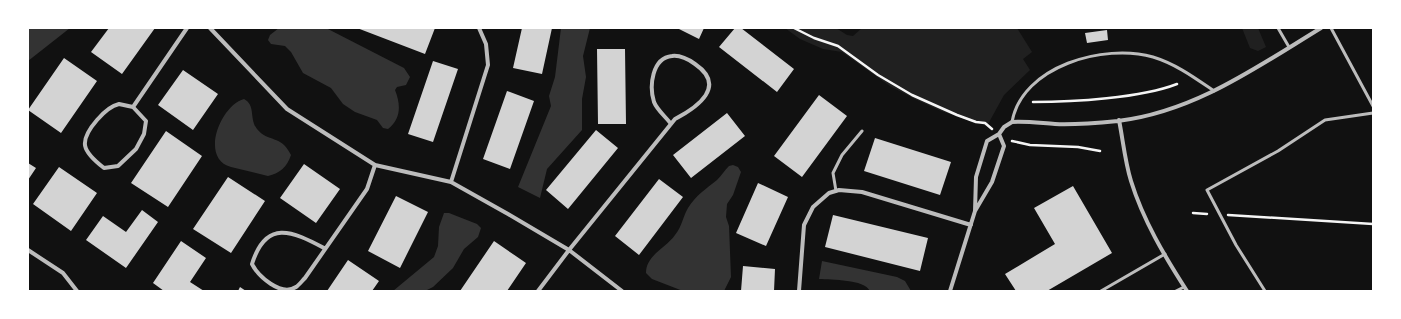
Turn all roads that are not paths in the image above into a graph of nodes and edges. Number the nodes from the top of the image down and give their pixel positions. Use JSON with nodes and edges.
{"nodes":[{"id":1,"x":187,"y":28,"type":"edge"},
{"id":2,"x":210,"y":28,"type":"edge"},
{"id":3,"x":479,"y":28,"type":"edge"},
{"id":4,"x":1278,"y":28,"type":"edge"},
{"id":5,"x":1321,"y":28,"type":"edge"},
{"id":6,"x":1331,"y":28,"type":"edge"},
{"id":7,"x":1289,"y":47,"type":"junction"},
{"id":8,"x":1214,"y":91,"type":"junction"},
{"id":9,"x":1373,"y":106,"type":"edge"},
{"id":10,"x":133,"y":107,"type":"junction"},
{"id":11,"x":1373,"y":113,"type":"edge"},
{"id":12,"x":1119,"y":120,"type":"junction"},
{"id":13,"x":1012,"y":122,"type":"junction"},
{"id":14,"x":671,"y":124,"type":"junction"},
{"id":15,"x":862,"y":131,"type":"dead end"},
{"id":16,"x":999,"y":134,"type":"junction"},
{"id":17,"x":375,"y":165,"type":"junction"},
{"id":18,"x":451,"y":182,"type":"junction"},
{"id":19,"x":836,"y":191,"type":"junction"},
{"id":20,"x":975,"y":211,"type":"junction"},
{"id":21,"x":971,"y":225,"type":"junction"},
{"id":22,"x":324,"y":248,"type":"junction"},
{"id":23,"x":28,"y":250,"type":"edge"},
{"id":24,"x":569,"y":250,"type":"junction"},
{"id":25,"x":1166,"y":254,"type":"junction"},
{"id":26,"x":1184,"y":286,"type":"junction"},
{"id":27,"x":77,"y":291,"type":"edge"},
{"id":28,"x":538,"y":291,"type":"edge"},
{"id":29,"x":622,"y":291,"type":"edge"},
{"id":30,"x":799,"y":291,"type":"edge"},
{"id":31,"x":950,"y":291,"type":"edge"},
{"id":32,"x":1101,"y":291,"type":"edge"},
{"id":33,"x":1176,"y":291,"type":"edge"},
{"id":34,"x":1187,"y":291,"type":"edge"},
{"id":35,"x":1265,"y":291,"type":"edge"}],
"edges":[{"from":1,"to":10,"type":"street"},
{"from":2,"to":17,"type":"street"},
{"from":3,"to":18,"type":"street"},
{"from":4,"to":7,"type":"lane"},
{"from":5,"to":7,"type":"street"},
{"from":6,"to":9,"type":"lane"},
{"from":7,"to":8,"type":"street"},
{"from":8,"to":12,"type":"street"},
{"from":8,"to":13,"type":"lane"},
{"from":10,"to":10,"type":"street"},
{"from":11,"to":35,"type":"lane"},
{"from":12,"to":13,"type":"street"},
{"from":12,"to":25,"type":"street"},
{"from":13,"to":16,"type":"street"},
{"from":14,"to":14,"type":"street"},
{"from":14,"to":24,"type":"street"},
{"from":15,"to":19,"type":"lane"},
{"from":16,"to":20,"type":"street"},
{"from":16,"to":20,"type":"street"},
{"from":17,"to":18,"type":"street"},
{"from":17,"to":22,"type":"street"},
{"from":18,"to":24,"type":"street"},
{"from":19,"to":21,"type":"street"},
{"from":19,"to":30,"type":"street"},
{"from":20,"to":21,"type":"street"},
{"from":21,"to":31,"type":"street"},
{"from":22,"to":22,"type":"street"},
{"from":23,"to":27,"type":"street"},
{"from":24,"to":28,"type":"street"},
{"from":24,"to":29,"type":"street"},
{"from":25,"to":26,"type":"street"},
{"from":25,"to":32,"type":"lane"},
{"from":26,"to":33,"type":"lane"},
{"from":26,"to":34,"type":"street"}]}
